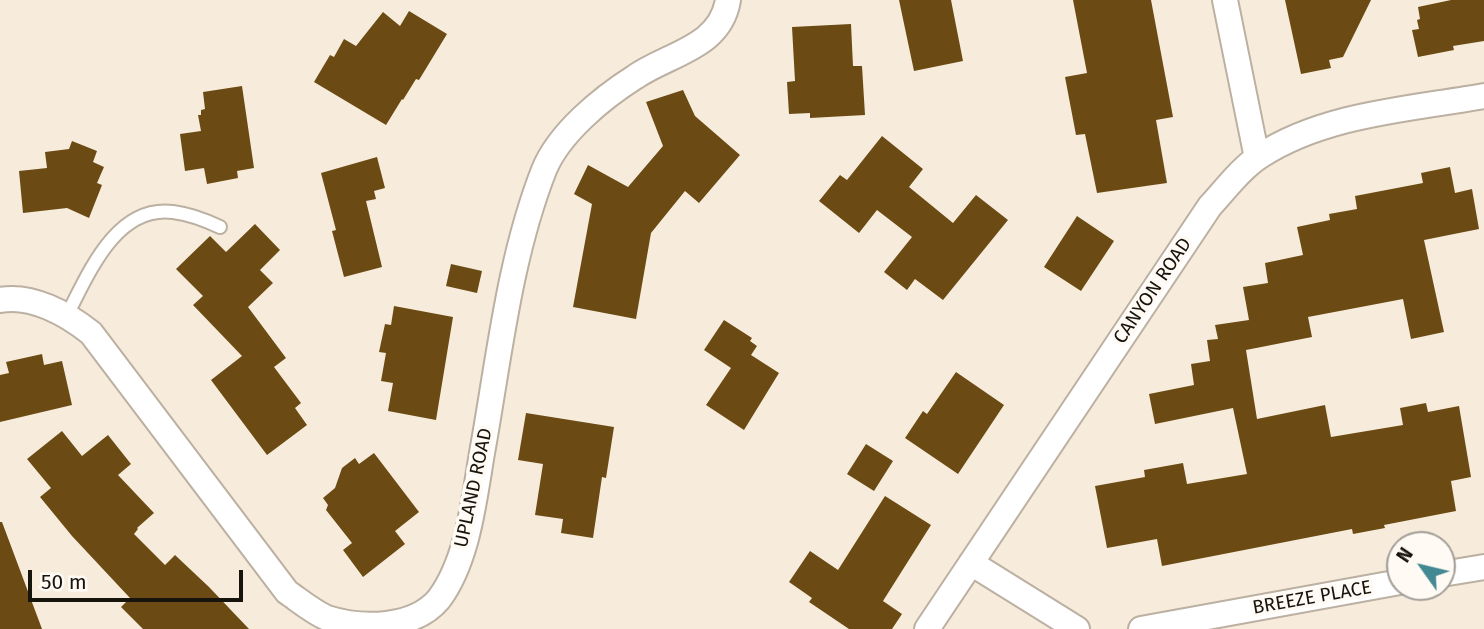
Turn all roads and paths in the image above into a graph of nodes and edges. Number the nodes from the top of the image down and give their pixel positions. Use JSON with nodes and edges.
{"nodes":[{"id":1,"x":729,"y":0,"type":"edge"},
{"id":2,"x":1225,"y":0,"type":"edge"},
{"id":3,"x":1484,"y":96,"type":"edge"},
{"id":4,"x":1257,"y":158,"type":"junction"},
{"id":5,"x":220,"y":227,"type":"dead end"},
{"id":6,"x":0,"y":300,"type":"edge"},
{"id":7,"x":68,"y":315,"type":"junction"},
{"id":8,"x":971,"y":563,"type":"junction"},
{"id":9,"x":1484,"y":566,"type":"edge"},
{"id":10,"x":1456,"y":571,"type":"edge"},
{"id":11,"x":1386,"y":585,"type":"edge"},
{"id":12,"x":927,"y":629,"type":"edge"},
{"id":13,"x":1077,"y":629,"type":"edge"},
{"id":14,"x":1141,"y":629,"type":"edge"}],
"edges":[{"from":1,"to":7,"type":"street","name":"UPLAND ROAD"},
{"from":2,"to":4,"type":"street"},
{"from":3,"to":4,"type":"street","name":"CANYON ROAD"},
{"from":4,"to":8,"type":"street","name":"CANYON ROAD"},
{"from":5,"to":7,"type":"lane"},
{"from":6,"to":7,"type":"street","name":"UPLAND ROAD"},
{"from":8,"to":12,"type":"street","name":"CANYON ROAD"},
{"from":8,"to":13,"type":"street"},
{"from":9,"to":10,"type":"street"},
{"from":11,"to":14,"type":"street","name":"BREEZE PLACE"}]}
